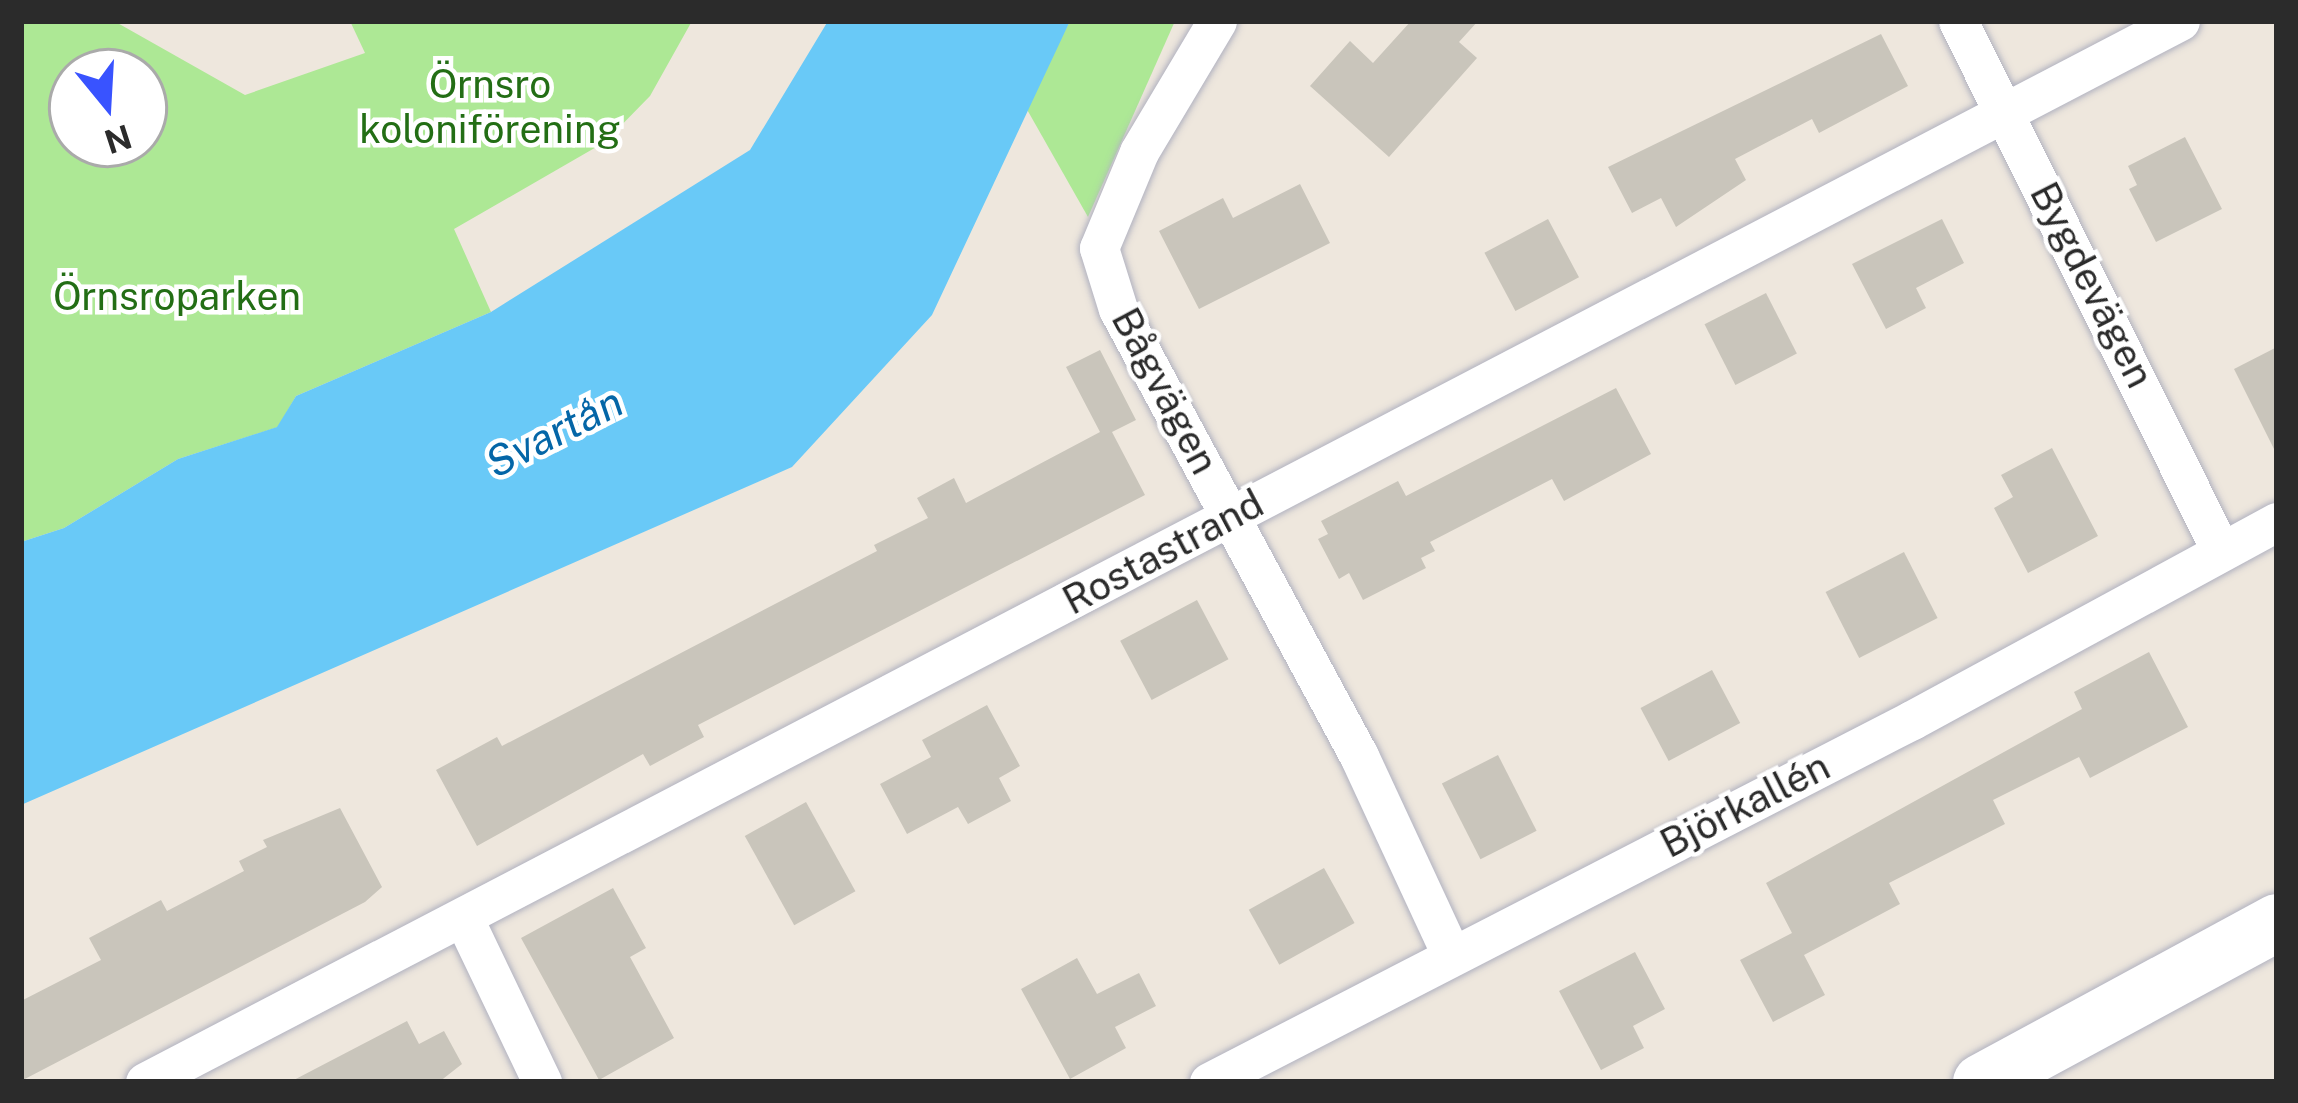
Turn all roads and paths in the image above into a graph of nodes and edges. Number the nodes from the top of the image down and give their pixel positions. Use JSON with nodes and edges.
{"nodes":[{"id":1,"x":1217,"y":21,"type":"edge"},
{"id":2,"x":1958,"y":21,"type":"edge"},
{"id":3,"x":2180,"y":21,"type":"edge"},
{"id":4,"x":2005,"y":111,"type":"junction"},
{"id":5,"x":1231,"y":516,"type":"junction"},
{"id":6,"x":2277,"y":522,"type":"edge"},
{"id":7,"x":2221,"y":551,"type":"junction"},
{"id":8,"x":464,"y":919,"type":"junction"},
{"id":9,"x":2277,"y":922,"type":"edge"},
{"id":10,"x":2277,"y":943,"type":"edge"},
{"id":11,"x":1451,"y":954,"type":"junction"},
{"id":12,"x":2180,"y":977,"type":"junction"},
{"id":13,"x":145,"y":1082,"type":"edge"},
{"id":14,"x":542,"y":1082,"type":"edge"},
{"id":15,"x":1209,"y":1082,"type":"edge"},
{"id":16,"x":1981,"y":1082,"type":"edge"}],
"edges":[{"from":1,"to":5,"type":"street","name":"Bågvägen"},
{"from":2,"to":4,"type":"street","name":"Bygdevägen"},
{"from":3,"to":4,"type":"street","name":"Rostastrand"},
{"from":4,"to":5,"type":"street","name":"Rostastrand"},
{"from":4,"to":7,"type":"street","name":"Bygdevägen"},
{"from":5,"to":8,"type":"street","name":"Rostastrand"},
{"from":5,"to":11,"type":"street","name":"Bågvägen"},
{"from":6,"to":7,"type":"street","name":"Björkallén"},
{"from":7,"to":11,"type":"street","name":"Björkallén"},
{"from":8,"to":13,"type":"street","name":"Rostastrand"},
{"from":8,"to":14,"type":"street"},
{"from":9,"to":12,"type":"street"},
{"from":10,"to":12,"type":"street"},
{"from":11,"to":15,"type":"street","name":"Björkallén"},
{"from":12,"to":16,"type":"street"}]}
